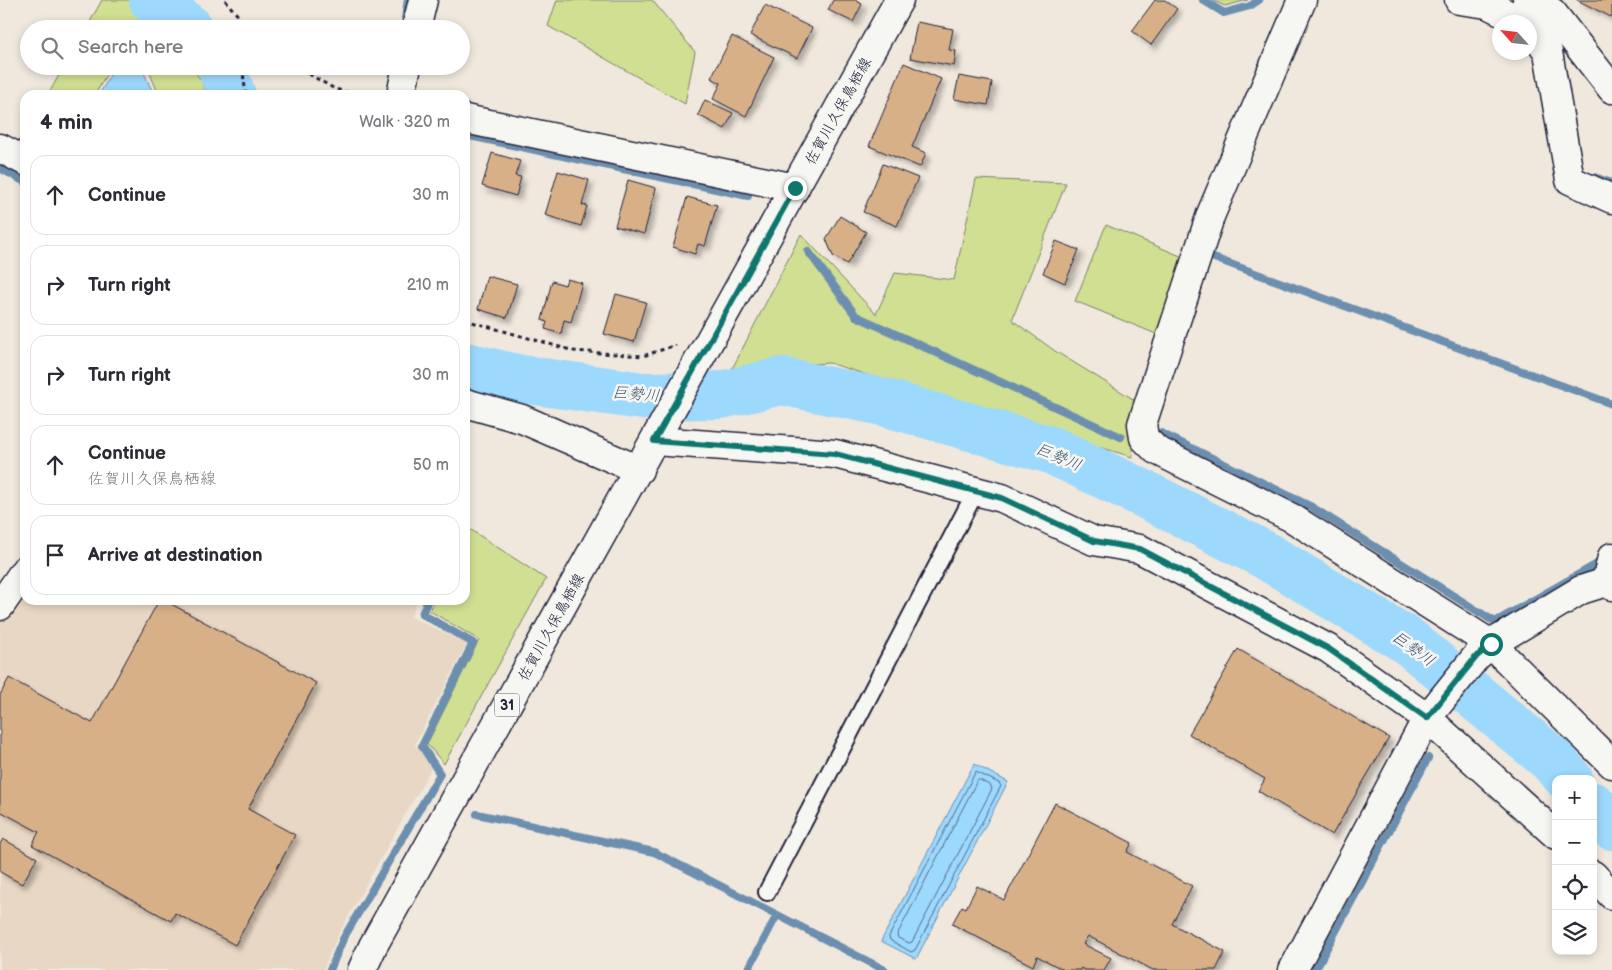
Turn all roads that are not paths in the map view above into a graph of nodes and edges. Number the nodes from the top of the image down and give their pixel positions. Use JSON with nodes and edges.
{"nodes":[{"id":1,"x":423,"y":0,"type":"edge"},
{"id":2,"x":899,"y":0,"type":"edge"},
{"id":3,"x":1302,"y":0,"type":"edge"},
{"id":4,"x":1459,"y":0,"type":"edge"},
{"id":5,"x":1527,"y":0,"type":"edge"},
{"id":6,"x":1556,"y":6,"type":"edge"},
{"id":7,"x":1509,"y":15,"type":"edge"},
{"id":8,"x":418,"y":20,"type":"edge"},
{"id":9,"x":1537,"y":36,"type":"edge"},
{"id":10,"x":405,"y":75,"type":"edge"},
{"id":11,"x":1612,"y":89,"type":"edge"},
{"id":12,"x":401,"y":90,"type":"edge"},
{"id":13,"x":470,"y":120,"type":"edge"},
{"id":14,"x":0,"y":148,"type":"edge"},
{"id":15,"x":20,"y":158,"type":"edge"},
{"id":16,"x":795,"y":188,"type":"junction"},
{"id":17,"x":1612,"y":199,"type":"edge"},
{"id":18,"x":470,"y":404,"type":"edge"},
{"id":19,"x":654,"y":441,"type":"junction"},
{"id":20,"x":639,"y":470,"type":"junction"},
{"id":21,"x":976,"y":491,"type":"junction"},
{"id":22,"x":1610,"y":575,"type":"edge"},
{"id":23,"x":20,"y":577,"type":"edge"},
{"id":24,"x":0,"y":606,"type":"edge"},
{"id":25,"x":1484,"y":650,"type":"junction"},
{"id":26,"x":1427,"y":718,"type":"junction"},
{"id":27,"x":1612,"y":764,"type":"edge"},
{"id":28,"x":1552,"y":832,"type":"edge"},
{"id":29,"x":1597,"y":879,"type":"edge"},
{"id":30,"x":767,"y":892,"type":"dead end"},
{"id":31,"x":1612,"y":895,"type":"edge"},
{"id":32,"x":362,"y":970,"type":"edge"},
{"id":33,"x":1293,"y":970,"type":"edge"}],
"edges":[{"from":1,"to":8,"type":"street"},
{"from":2,"to":16,"type":"street","name":"佐賀川久保鳥栖線","number":"31"},
{"from":3,"to":25,"type":"street"},
{"from":4,"to":7,"type":"street"},
{"from":5,"to":6,"type":"street"},
{"from":6,"to":11,"type":"street"},
{"from":9,"to":17,"type":"street"},
{"from":10,"to":12,"type":"street"},
{"from":13,"to":16,"type":"street"},
{"from":14,"to":15,"type":"street"},
{"from":16,"to":19,"type":"street","name":"佐賀川久保鳥栖線","number":"31"},
{"from":18,"to":20,"type":"street"},
{"from":19,"to":20,"type":"street","name":"佐賀川久保鳥栖線","number":"31"},
{"from":19,"to":21,"type":"street"},
{"from":20,"to":32,"type":"street","name":"佐賀川久保鳥栖線","number":"31"},
{"from":21,"to":26,"type":"street"},
{"from":21,"to":30,"type":"lane"},
{"from":22,"to":25,"type":"street"},
{"from":23,"to":24,"type":"street"},
{"from":25,"to":26,"type":"street"},
{"from":25,"to":27,"type":"street"},
{"from":26,"to":28,"type":"street"},
{"from":26,"to":33,"type":"street"},
{"from":29,"to":31,"type":"street"}]}
